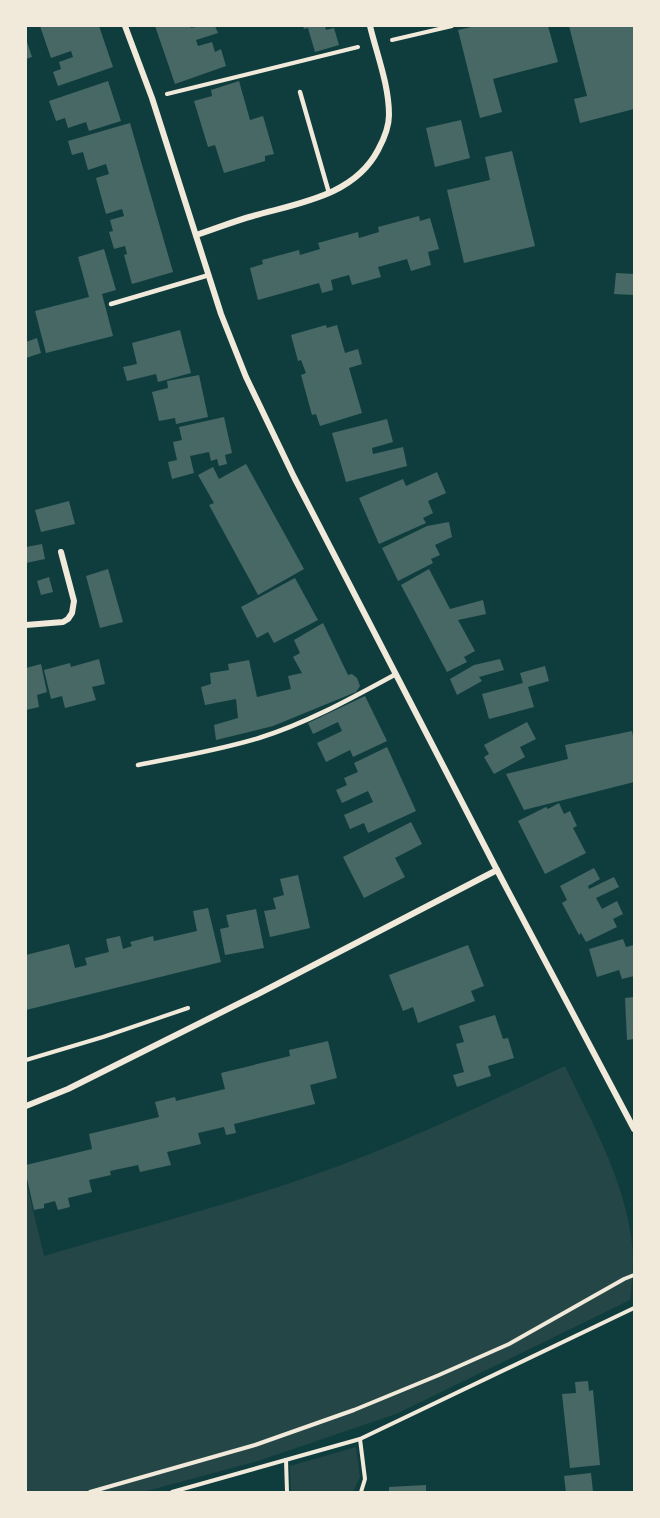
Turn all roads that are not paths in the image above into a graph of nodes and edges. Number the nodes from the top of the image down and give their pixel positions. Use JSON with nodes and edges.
{"nodes":[{"id":1,"x":125,"y":26,"type":"edge"},
{"id":2,"x":370,"y":26,"type":"edge"},
{"id":3,"x":300,"y":92,"type":"dead end"},
{"id":4,"x":329,"y":193,"type":"junction"},
{"id":5,"x":196,"y":235,"type":"junction"},
{"id":6,"x":209,"y":276,"type":"junction"},
{"id":7,"x":111,"y":304,"type":"dead end"},
{"id":8,"x":61,"y":552,"type":"dead end"},
{"id":9,"x":26,"y":625,"type":"edge"},
{"id":10,"x":396,"y":674,"type":"junction"},
{"id":11,"x":138,"y":765,"type":"dead end"},
{"id":12,"x":497,"y":870,"type":"junction"},
{"id":13,"x":26,"y":1106,"type":"edge"},
{"id":14,"x":634,"y":1130,"type":"edge"}],
"edges":[{"from":1,"to":5,"type":"street"},
{"from":2,"to":4,"type":"street"},
{"from":3,"to":4,"type":"lane"},
{"from":4,"to":5,"type":"street"},
{"from":5,"to":6,"type":"street"},
{"from":6,"to":7,"type":"lane"},
{"from":6,"to":10,"type":"street"},
{"from":8,"to":9,"type":"street"},
{"from":10,"to":11,"type":"lane"},
{"from":10,"to":12,"type":"street"},
{"from":12,"to":13,"type":"street"},
{"from":12,"to":14,"type":"street"}]}
